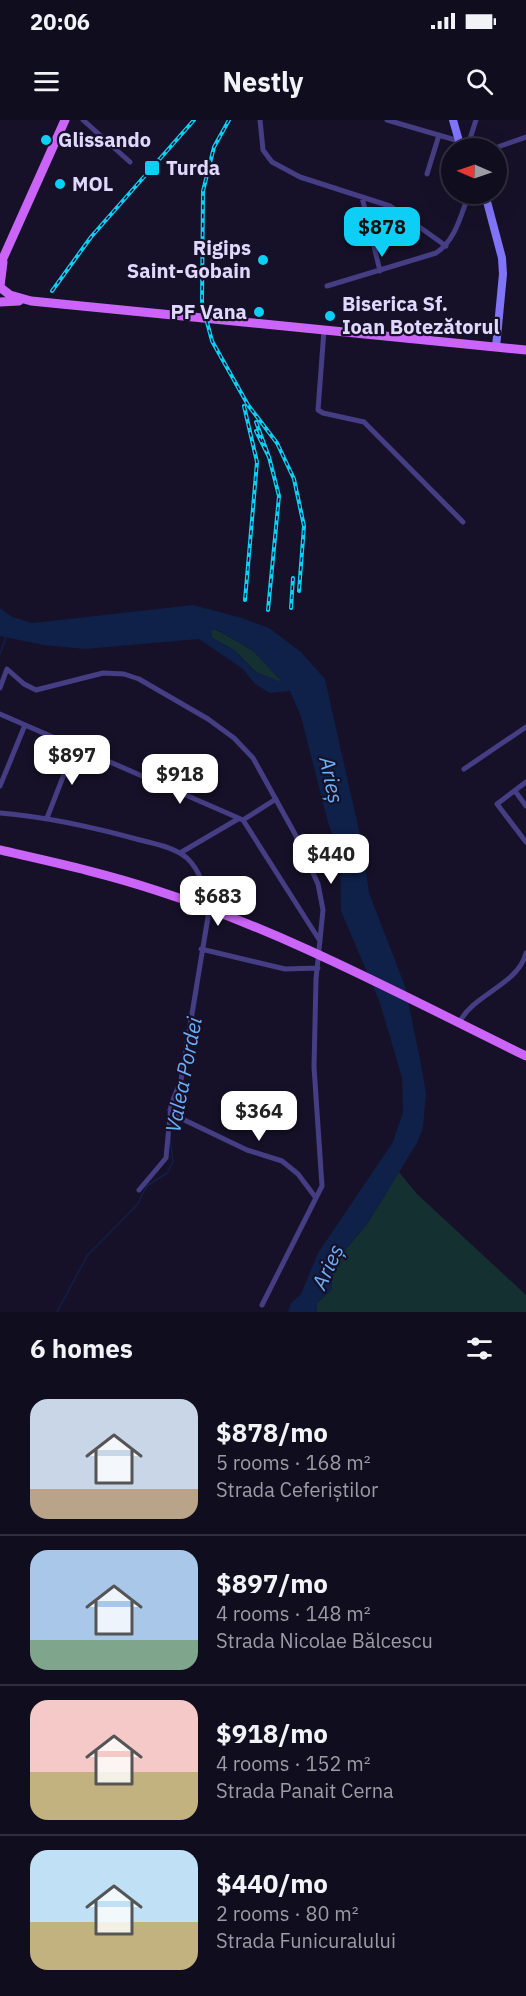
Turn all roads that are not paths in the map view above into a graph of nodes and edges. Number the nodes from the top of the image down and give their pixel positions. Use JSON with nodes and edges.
{"nodes":[{"id":1,"x":65,"y":120,"type":"edge"},
{"id":2,"x":82,"y":120,"type":"edge"},
{"id":3,"x":260,"y":120,"type":"edge"},
{"id":4,"x":387,"y":120,"type":"edge"},
{"id":5,"x":453,"y":120,"type":"edge"},
{"id":6,"x":476,"y":120,"type":"edge"},
{"id":7,"x":439,"y":135,"type":"junction"},
{"id":8,"x":526,"y":137,"type":"edge"},
{"id":9,"x":449,"y":138,"type":"edge"},
{"id":10,"x":458,"y":138,"type":"edge"},
{"id":11,"x":470,"y":138,"type":"edge"},
{"id":12,"x":507,"y":144,"type":"edge"},
{"id":13,"x":130,"y":162,"type":"dead end"},
{"id":14,"x":427,"y":174,"type":"dead end"},
{"id":15,"x":362,"y":197,"type":"junction"},
{"id":16,"x":465,"y":204,"type":"edge"},
{"id":17,"x":488,"y":204,"type":"edge"},
{"id":18,"x":446,"y":246,"type":"junction"},
{"id":19,"x":1,"y":264,"type":"edge"},
{"id":20,"x":380,"y":271,"type":"junction"},
{"id":21,"x":0,"y":286,"type":"edge"},
{"id":22,"x":327,"y":286,"type":"dead end"},
{"id":23,"x":0,"y":294,"type":"edge"},
{"id":24,"x":26,"y":300,"type":"junction"},
{"id":25,"x":0,"y":302,"type":"edge"},
{"id":26,"x":324,"y":330,"type":"junction"},
{"id":27,"x":496,"y":346,"type":"junction"},
{"id":28,"x":526,"y":350,"type":"edge"},
{"id":29,"x":463,"y":522,"type":"dead end"},
{"id":30,"x":0,"y":688,"type":"edge"},
{"id":31,"x":0,"y":714,"type":"edge"},
{"id":32,"x":26,"y":725,"type":"junction"},
{"id":33,"x":526,"y":727,"type":"edge"},
{"id":34,"x":75,"y":746,"type":"junction"},
{"id":35,"x":464,"y":769,"type":"dead end"},
{"id":36,"x":526,"y":782,"type":"edge"},
{"id":37,"x":0,"y":786,"type":"edge"},
{"id":38,"x":515,"y":791,"type":"junction"},
{"id":39,"x":276,"y":799,"type":"junction"},
{"id":40,"x":526,"y":806,"type":"edge"},
{"id":41,"x":0,"y":813,"type":"edge"},
{"id":42,"x":47,"y":818,"type":"junction"},
{"id":43,"x":241,"y":820,"type":"junction"},
{"id":44,"x":526,"y":842,"type":"edge"},
{"id":45,"x":0,"y":850,"type":"edge"},
{"id":46,"x":180,"y":853,"type":"junction"},
{"id":47,"x":321,"y":942,"type":"junction"},
{"id":48,"x":201,"y":949,"type":"junction"},
{"id":49,"x":526,"y":952,"type":"edge"},
{"id":50,"x":318,"y":968,"type":"junction"},
{"id":51,"x":459,"y":1023,"type":"junction"},
{"id":52,"x":526,"y":1056,"type":"edge"},
{"id":53,"x":170,"y":1110,"type":"junction"},
{"id":54,"x":139,"y":1190,"type":"dead end"},
{"id":55,"x":316,"y":1198,"type":"junction"},
{"id":56,"x":262,"y":1305,"type":"dead end"}],
"edges":[{"from":1,"to":19,"type":"main road"},
{"from":2,"to":13,"type":"street"},
{"from":3,"to":15,"type":"street"},
{"from":4,"to":7,"type":"street"},
{"from":5,"to":10,"type":"street"},
{"from":6,"to":11,"type":"street"},
{"from":7,"to":9,"type":"street"},
{"from":7,"to":14,"type":"street"},
{"from":8,"to":12,"type":"street"},
{"from":15,"to":18,"type":"street"},
{"from":15,"to":20,"type":"street"},
{"from":16,"to":18,"type":"street"},
{"from":17,"to":27,"type":"street"},
{"from":18,"to":20,"type":"street"},
{"from":19,"to":21,"type":"main road"},
{"from":20,"to":22,"type":"street"},
{"from":21,"to":23,"type":"main road"},
{"from":21,"to":24,"type":"main road"},
{"from":24,"to":25,"type":"main road"},
{"from":24,"to":26,"type":"main road"},
{"from":26,"to":27,"type":"main road"},
{"from":26,"to":29,"type":"street"},
{"from":27,"to":28,"type":"main road"},
{"from":30,"to":39,"type":"street"},
{"from":31,"to":32,"type":"street"},
{"from":32,"to":34,"type":"street"},
{"from":32,"to":37,"type":"street"},
{"from":33,"to":35,"type":"street"},
{"from":34,"to":42,"type":"street"},
{"from":34,"to":43,"type":"street"},
{"from":36,"to":38,"type":"street"},
{"from":38,"to":40,"type":"street"},
{"from":38,"to":44,"type":"street"},
{"from":39,"to":43,"type":"street"},
{"from":39,"to":47,"type":"street"},
{"from":41,"to":42,"type":"street"},
{"from":42,"to":46,"type":"street"},
{"from":43,"to":46,"type":"street"},
{"from":43,"to":47,"type":"street"},
{"from":45,"to":51,"type":"main road"},
{"from":46,"to":48,"type":"street"},
{"from":47,"to":50,"type":"street"},
{"from":48,"to":50,"type":"street"},
{"from":48,"to":53,"type":"street"},
{"from":49,"to":51,"type":"street"},
{"from":50,"to":55,"type":"street"},
{"from":51,"to":52,"type":"main road"},
{"from":53,"to":54,"type":"street"},
{"from":53,"to":55,"type":"street"},
{"from":55,"to":56,"type":"street"}]}
